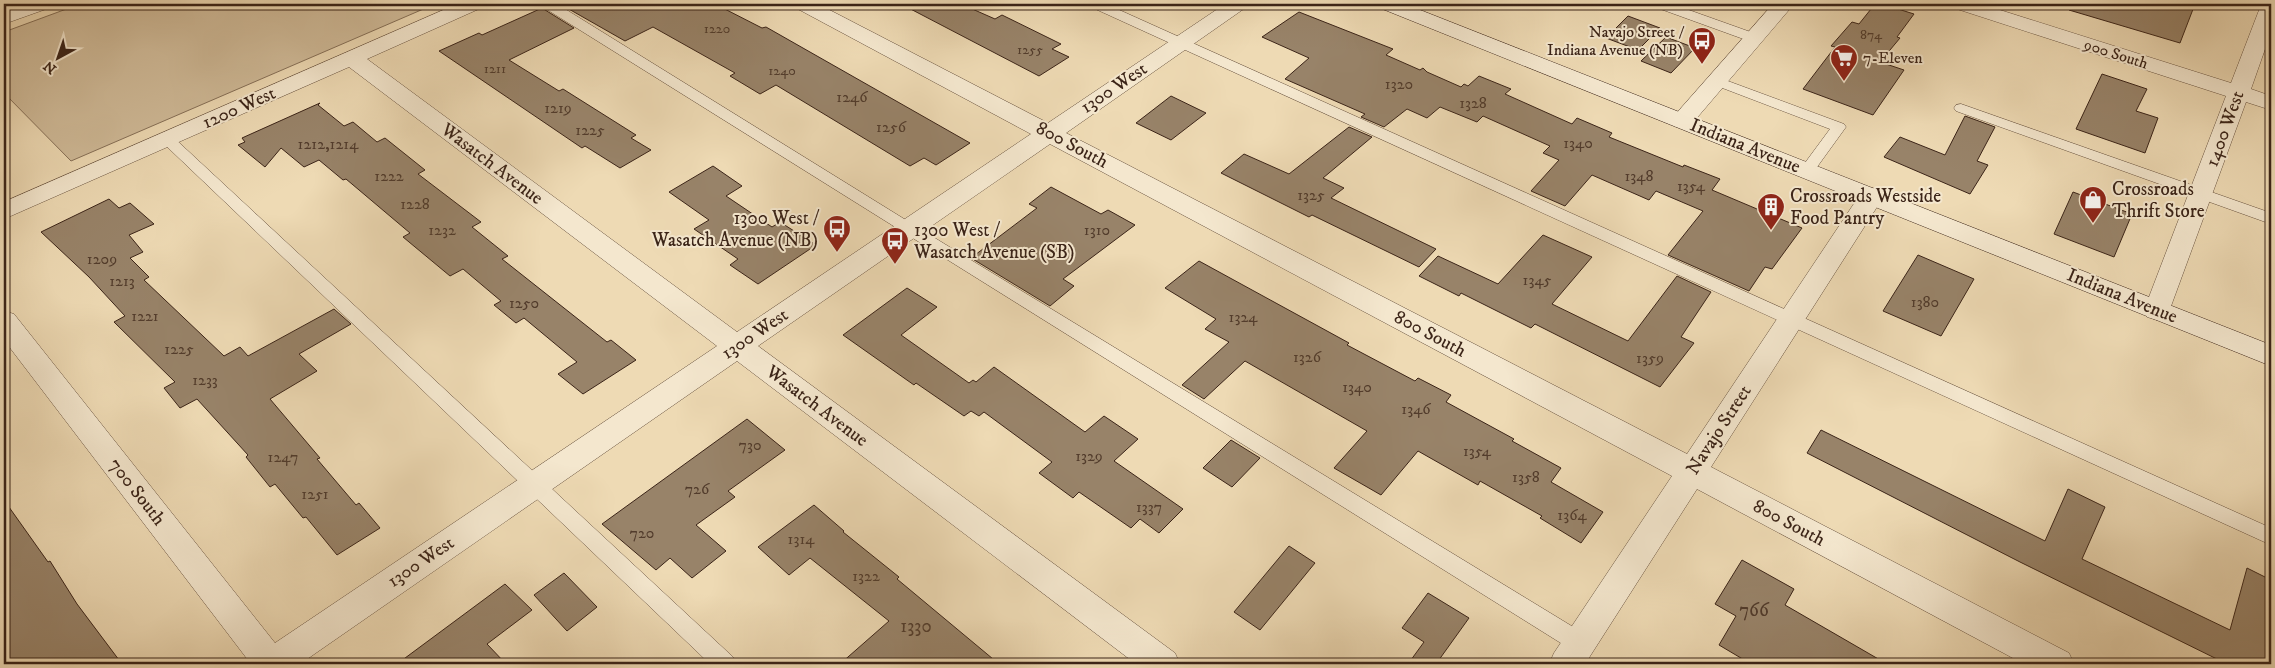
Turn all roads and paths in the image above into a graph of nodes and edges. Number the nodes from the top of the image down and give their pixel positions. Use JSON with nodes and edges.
{"nodes":[{"id":1,"x":42,"y":4,"type":"edge"},
{"id":2,"x":474,"y":4,"type":"edge"},
{"id":3,"x":548,"y":4,"type":"edge"},
{"id":4,"x":804,"y":4,"type":"edge"},
{"id":5,"x":1096,"y":4,"type":"edge"},
{"id":6,"x":1238,"y":4,"type":"edge"},
{"id":7,"x":1387,"y":4,"type":"edge"},
{"id":8,"x":1660,"y":4,"type":"edge"},
{"id":9,"x":1784,"y":4,"type":"edge"},
{"id":10,"x":1960,"y":4,"type":"edge"},
{"id":11,"x":2271,"y":5,"type":"edge"},
{"id":12,"x":4,"y":18,"type":"edge"},
{"id":13,"x":1754,"y":38,"type":"junction"},
{"id":14,"x":1181,"y":42,"type":"junction"},
{"id":15,"x":351,"y":58,"type":"junction"},
{"id":16,"x":1717,"y":81,"type":"junction"},
{"id":17,"x":2238,"y":93,"type":"junction"},
{"id":18,"x":2271,"y":103,"type":"edge"},
{"id":19,"x":1961,"y":108,"type":"dead end"},
{"id":20,"x":1682,"y":121,"type":"junction"},
{"id":21,"x":1049,"y":133,"type":"junction"},
{"id":22,"x":167,"y":140,"type":"junction"},
{"id":23,"x":1807,"y":171,"type":"junction"},
{"id":24,"x":2201,"y":194,"type":"junction"},
{"id":25,"x":1872,"y":196,"type":"junction"},
{"id":26,"x":4,"y":211,"type":"edge"},
{"id":27,"x":2271,"y":219,"type":"edge"},
{"id":28,"x":908,"y":229,"type":"junction"},
{"id":29,"x":2157,"y":310,"type":"junction"},
{"id":30,"x":1791,"y":319,"type":"junction"},
{"id":31,"x":4,"y":321,"type":"edge"},
{"id":32,"x":737,"y":346,"type":"junction"},
{"id":33,"x":2271,"y":356,"type":"edge"},
{"id":34,"x":1692,"y":472,"type":"junction"},
{"id":35,"x":533,"y":486,"type":"junction"},
{"id":36,"x":2271,"y":536,"type":"edge"},
{"id":37,"x":1573,"y":654,"type":"edge"},
{"id":38,"x":272,"y":664,"type":"edge"},
{"id":39,"x":725,"y":664,"type":"edge"},
{"id":40,"x":1163,"y":664,"type":"edge"},
{"id":41,"x":2057,"y":664,"type":"edge"}],
"edges":[{"from":1,"to":12,"type":"street"},
{"from":2,"to":15,"type":"street","name":"1200 West"},
{"from":3,"to":28,"type":"lane"},
{"from":4,"to":21,"type":"street","name":"800 South"},
{"from":5,"to":14,"type":"lane"},
{"from":6,"to":14,"type":"street","name":"1300 West"},
{"from":7,"to":20,"type":"street","name":"Indiana Avenue"},
{"from":8,"to":13,"type":"lane"},
{"from":9,"to":13,"type":"street"},
{"from":10,"to":17,"type":"street","name":"900 South"},
{"from":11,"to":17,"type":"street","name":"1400 West"},
{"from":13,"to":16,"type":"street"},
{"from":14,"to":21,"type":"street","name":"1300 West"},
{"from":14,"to":30,"type":"lane"},
{"from":15,"to":22,"type":"street","name":"1200 West"},
{"from":15,"to":32,"type":"street","name":"Wasatch Avenue"},
{"from":16,"to":20,"type":"street"},
{"from":16,"to":23,"type":"lane"},
{"from":17,"to":18,"type":"street","name":"900 South"},
{"from":17,"to":24,"type":"street","name":"1400 West"},
{"from":19,"to":24,"type":"lane"},
{"from":20,"to":23,"type":"street","name":"Indiana Avenue"},
{"from":21,"to":28,"type":"street","name":"1300 West"},
{"from":21,"to":34,"type":"street","name":"800 South"},
{"from":22,"to":26,"type":"street","name":"1200 West"},
{"from":22,"to":35,"type":"lane"},
{"from":23,"to":25,"type":"street","name":"Indiana Avenue"},
{"from":24,"to":27,"type":"lane"},
{"from":24,"to":29,"type":"street","name":"1400 West"},
{"from":25,"to":29,"type":"street","name":"Indiana Avenue"},
{"from":25,"to":30,"type":"street","name":"Navajo Street"},
{"from":28,"to":32,"type":"street","name":"1300 West"},
{"from":28,"to":37,"type":"lane"},
{"from":29,"to":33,"type":"street","name":"Indiana Avenue"},
{"from":30,"to":34,"type":"street","name":"Navajo Street"},
{"from":30,"to":36,"type":"lane"},
{"from":31,"to":38,"type":"street","name":"700 South"},
{"from":32,"to":35,"type":"street","name":"1300 West"},
{"from":32,"to":40,"type":"street","name":"Wasatch Avenue"},
{"from":34,"to":37,"type":"street","name":"Navajo Street"},
{"from":34,"to":41,"type":"street","name":"800 South"},
{"from":35,"to":38,"type":"street","name":"1300 West"},
{"from":35,"to":39,"type":"lane"}]}
